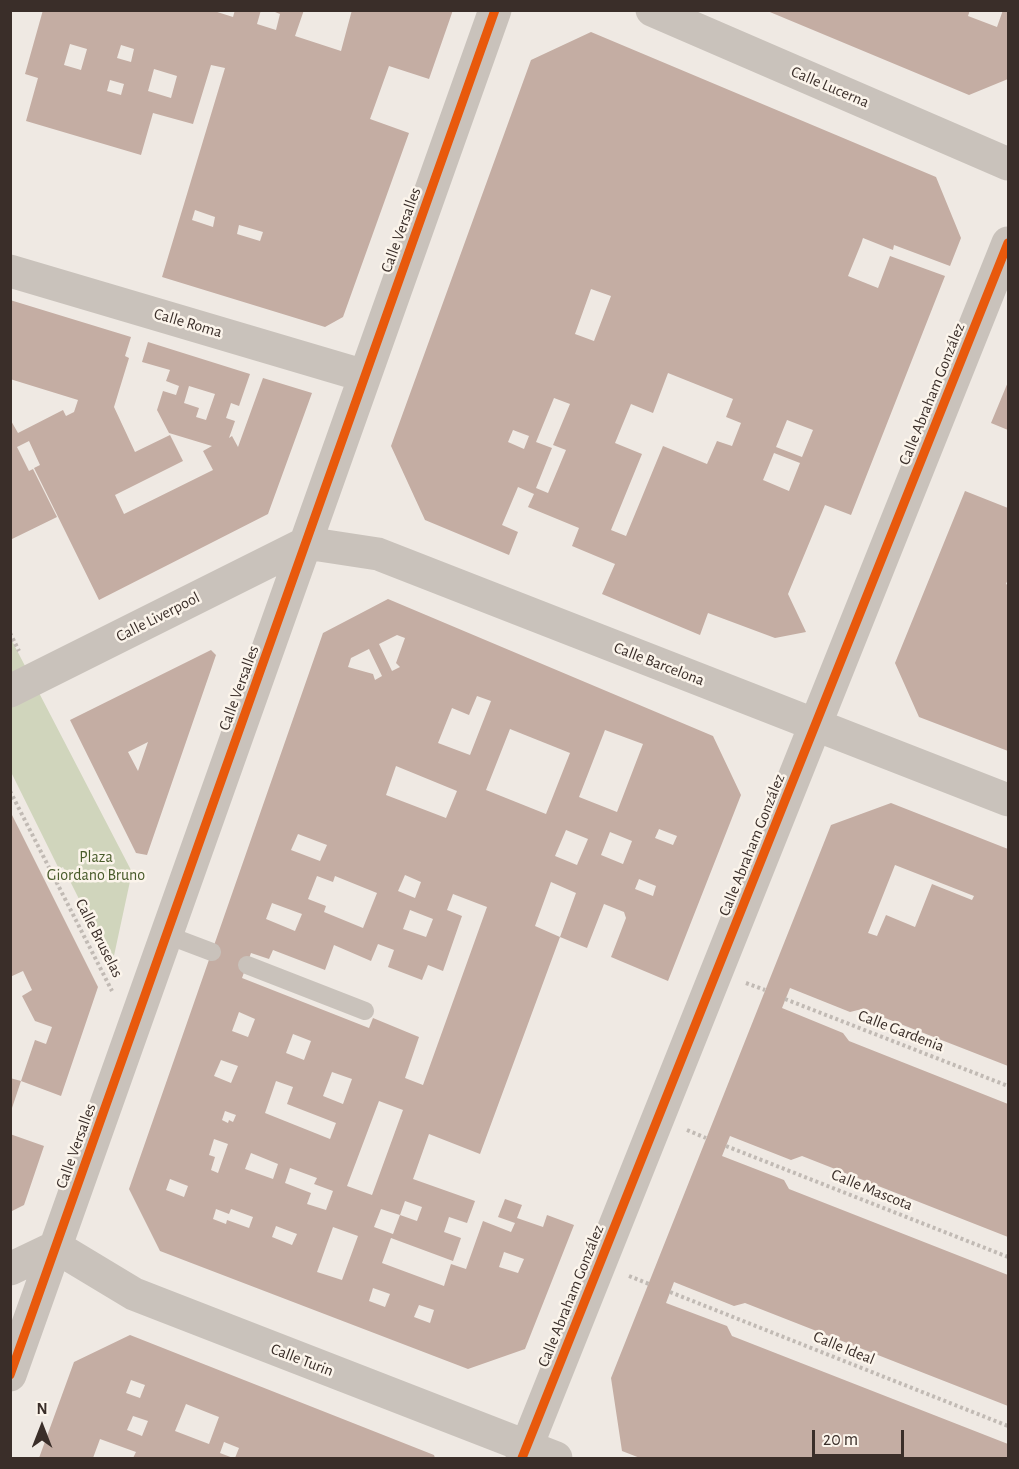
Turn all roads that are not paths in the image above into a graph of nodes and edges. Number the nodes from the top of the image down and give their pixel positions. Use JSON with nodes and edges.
{"nodes":[{"id":1,"x":495,"y":10,"type":"edge"},
{"id":2,"x":652,"y":10,"type":"edge"},
{"id":3,"x":1008,"y":164,"type":"edge"},
{"id":4,"x":1008,"y":243,"type":"edge"},
{"id":5,"x":10,"y":271,"type":"edge"},
{"id":6,"x":365,"y":376,"type":"junction"},
{"id":7,"x":306,"y":543,"type":"junction"},
{"id":8,"x":10,"y":691,"type":"edge"},
{"id":9,"x":816,"y":725,"type":"junction"},
{"id":10,"x":1008,"y":800,"type":"edge"},
{"id":11,"x":167,"y":935,"type":"junction"},
{"id":12,"x":212,"y":952,"type":"dead end"},
{"id":13,"x":247,"y":965,"type":"dead end"},
{"id":14,"x":365,"y":1011,"type":"dead end"},
{"id":15,"x":56,"y":1247,"type":"junction"},
{"id":16,"x":10,"y":1269,"type":"edge"},
{"id":17,"x":10,"y":1375,"type":"edge"},
{"id":18,"x":535,"y":1455,"type":"edge"}],
"edges":[{"from":1,"to":6,"type":"street","name":"Calle Versalles"},
{"from":2,"to":3,"type":"street","name":"Calle Lucerna"},
{"from":4,"to":9,"type":"street","name":"Calle Abraham González"},
{"from":5,"to":6,"type":"street","name":"Calle Roma"},
{"from":6,"to":7,"type":"street","name":"Calle Versalles"},
{"from":7,"to":8,"type":"street","name":"Calle Liverpool"},
{"from":7,"to":9,"type":"street","name":"Calle Barcelona"},
{"from":7,"to":11,"type":"street","name":"Calle Versalles"},
{"from":9,"to":10,"type":"street","name":"Calle Barcelona"},
{"from":9,"to":18,"type":"street","name":"Calle Abraham González"},
{"from":11,"to":12,"type":"lane"},
{"from":11,"to":15,"type":"street","name":"Calle Versalles"},
{"from":13,"to":14,"type":"lane"},
{"from":15,"to":16,"type":"street"},
{"from":15,"to":17,"type":"street","name":"Calle Versalles"},
{"from":15,"to":18,"type":"street","name":"Calle Turin"}]}
